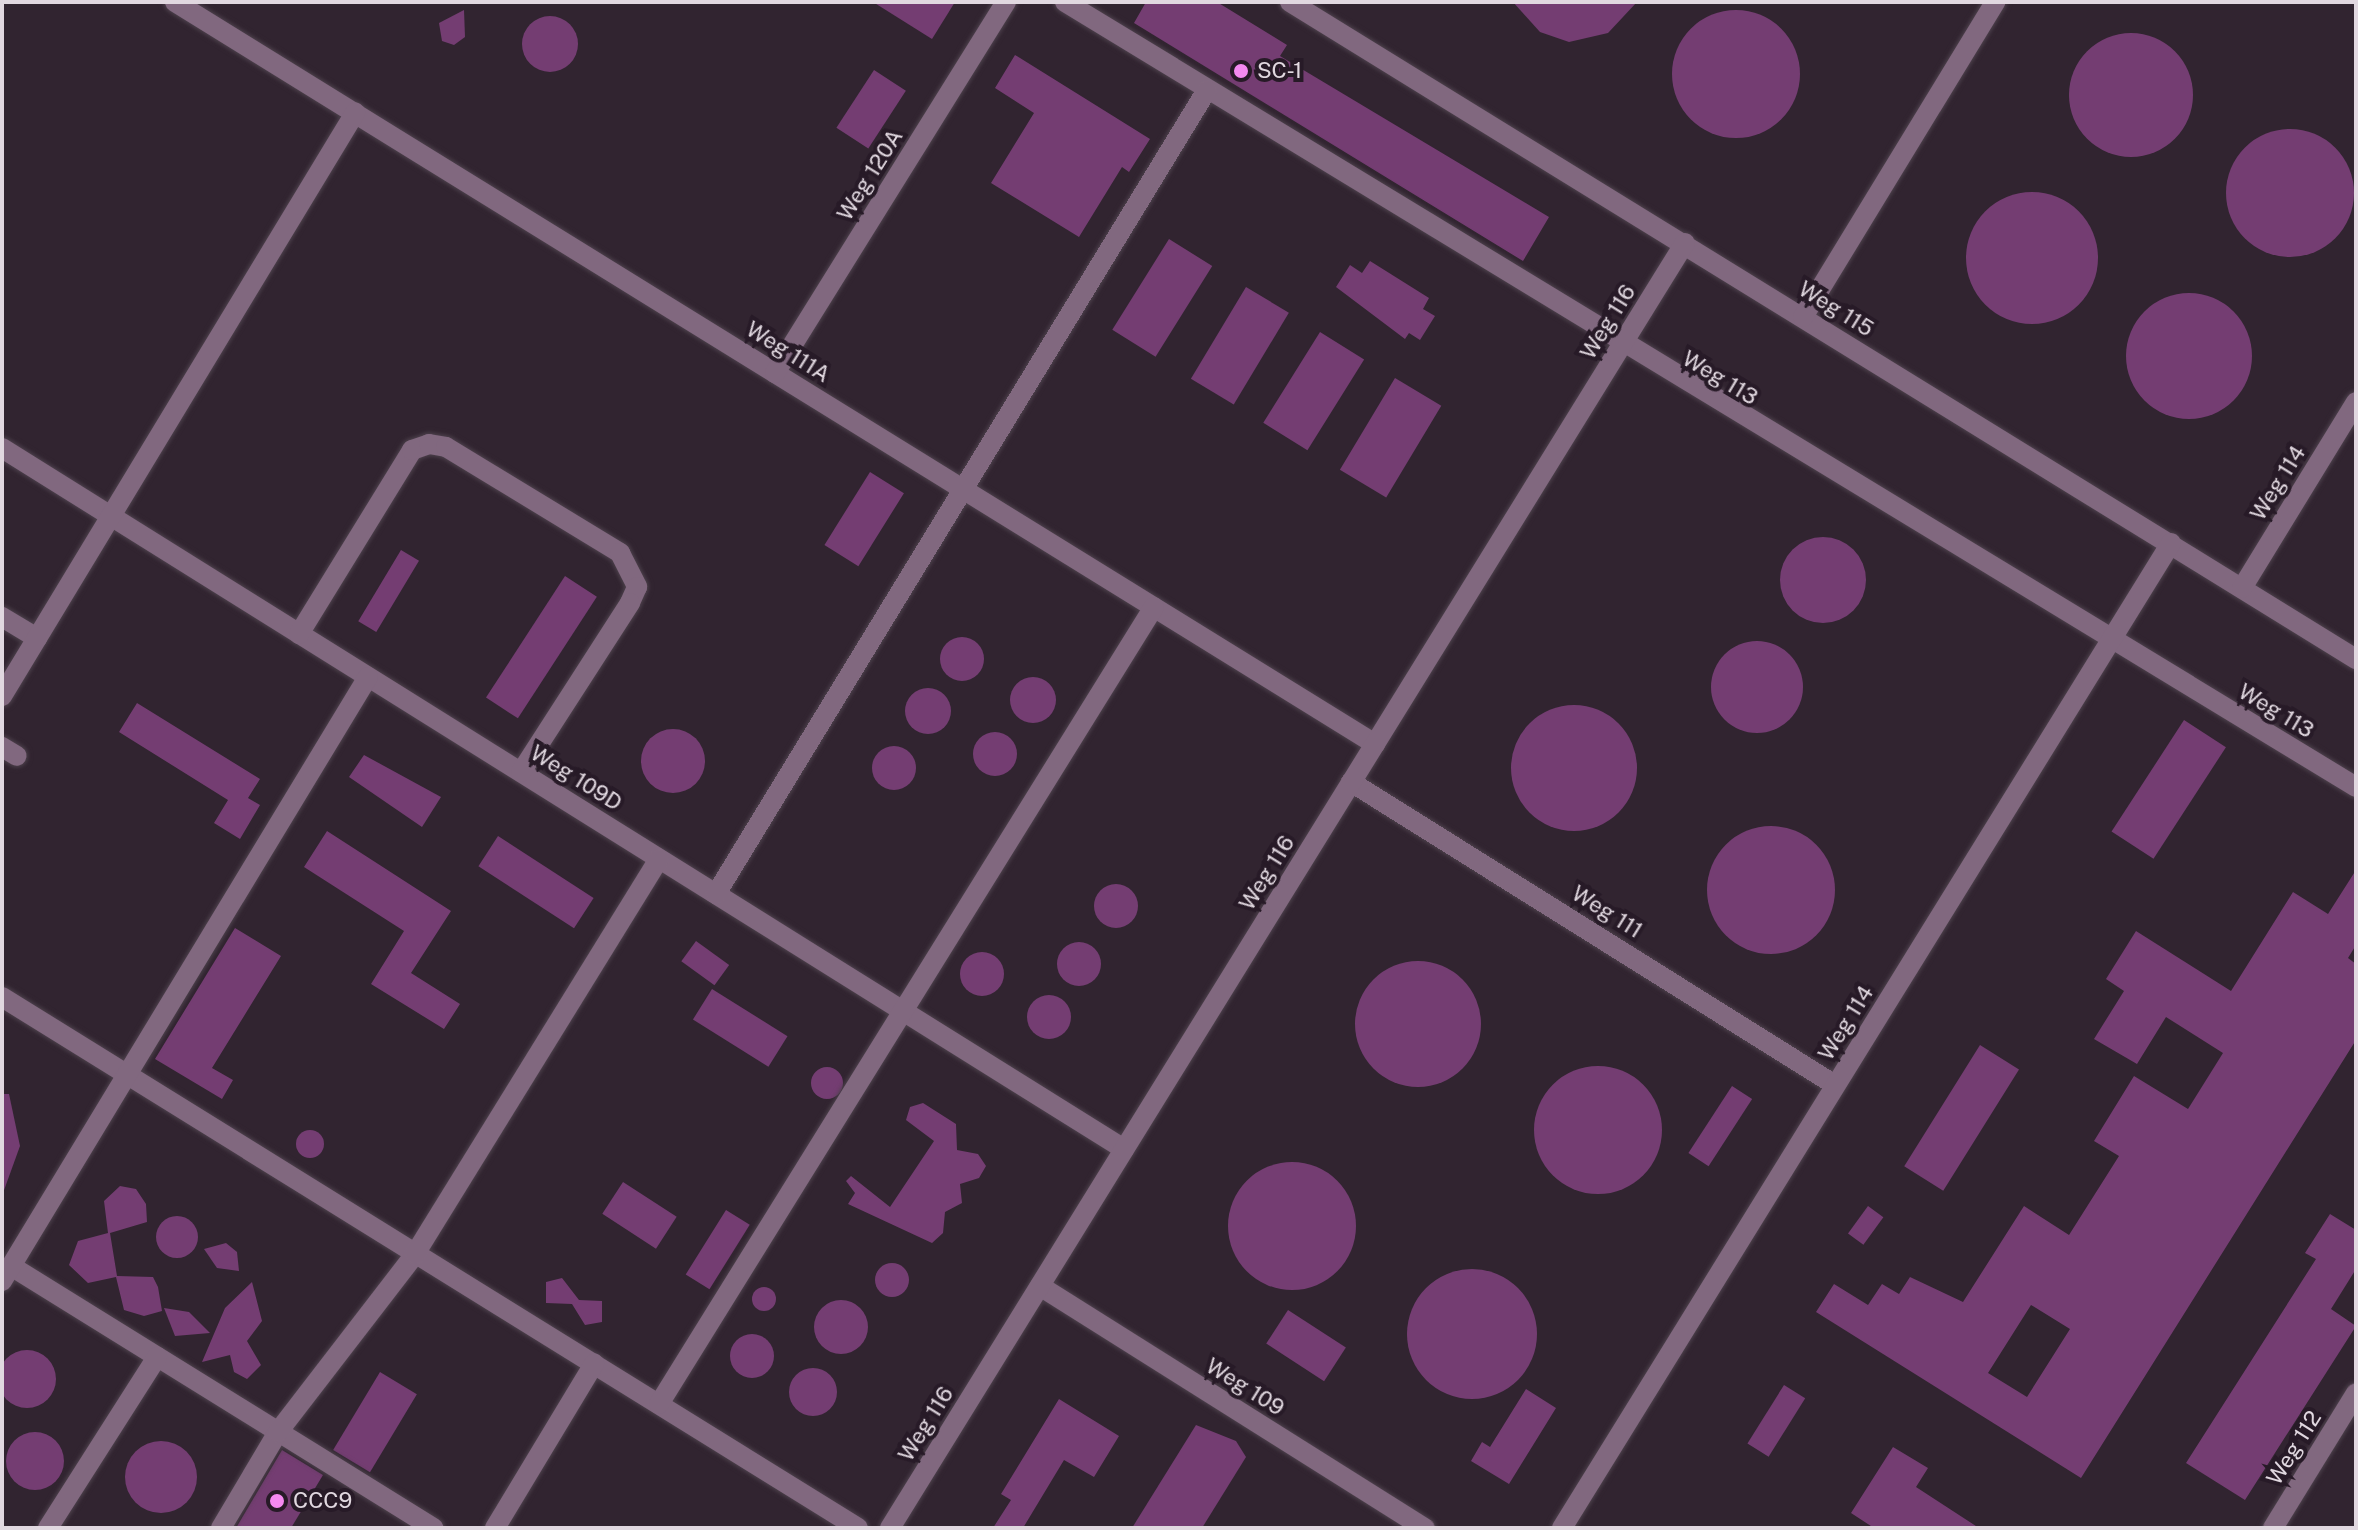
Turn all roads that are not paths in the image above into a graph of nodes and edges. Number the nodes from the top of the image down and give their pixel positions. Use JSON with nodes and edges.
{"nodes":[{"id":1,"x":1006,"y":2,"type":"edge"},
{"id":2,"x":1065,"y":2,"type":"edge"},
{"id":3,"x":1290,"y":2,"type":"edge"},
{"id":4,"x":1995,"y":2,"type":"edge"},
{"id":5,"x":182,"y":4,"type":"edge"},
{"id":6,"x":1207,"y":90,"type":"junction"},
{"id":7,"x":355,"y":113,"type":"junction"},
{"id":8,"x":1685,"y":243,"type":"junction"},
{"id":9,"x":1803,"y":317,"type":"junction"},
{"id":10,"x":1621,"y":346,"type":"junction"},
{"id":11,"x":775,"y":373,"type":"junction"},
{"id":12,"x":2356,"y":402,"type":"edge"},
{"id":13,"x":2,"y":448,"type":"edge"},
{"id":14,"x":963,"y":489,"type":"junction"},
{"id":15,"x":111,"y":516,"type":"junction"},
{"id":16,"x":2171,"y":543,"type":"junction"},
{"id":17,"x":2242,"y":588,"type":"junction"},
{"id":18,"x":1154,"y":607,"type":"junction"},
{"id":19,"x":2,"y":617,"type":"edge"},
{"id":20,"x":299,"y":634,"type":"junction"},
{"id":21,"x":37,"y":638,"type":"junction"},
{"id":22,"x":2111,"y":642,"type":"junction"},
{"id":23,"x":2356,"y":659,"type":"edge"},
{"id":24,"x":368,"y":677,"type":"junction"},
{"id":25,"x":2,"y":696,"type":"edge"},
{"id":26,"x":1375,"y":744,"type":"junction"},
{"id":27,"x":521,"y":772,"type":"junction"},
{"id":28,"x":1351,"y":782,"type":"junction"},
{"id":29,"x":2356,"y":787,"type":"edge"},
{"id":30,"x":659,"y":859,"type":"junction"},
{"id":31,"x":716,"y":894,"type":"junction"},
{"id":32,"x":2,"y":997,"type":"edge"},
{"id":33,"x":903,"y":1011,"type":"junction"},
{"id":34,"x":127,"y":1075,"type":"junction"},
{"id":35,"x":1835,"y":1085,"type":"junction"},
{"id":36,"x":1124,"y":1149,"type":"junction"},
{"id":37,"x":415,"y":1254,"type":"junction"},
{"id":38,"x":6,"y":1274,"type":"edge"},
{"id":39,"x":1040,"y":1286,"type":"junction"},
{"id":40,"x":157,"y":1357,"type":"junction"},
{"id":41,"x":594,"y":1364,"type":"junction"},
{"id":42,"x":2355,"y":1398,"type":"edge"},
{"id":43,"x":659,"y":1404,"type":"junction"},
{"id":44,"x":278,"y":1432,"type":"junction"},
{"id":45,"x":48,"y":1528,"type":"edge"},
{"id":46,"x":221,"y":1528,"type":"edge"},
{"id":47,"x":433,"y":1528,"type":"edge"},
{"id":48,"x":495,"y":1528,"type":"edge"},
{"id":49,"x":858,"y":1528,"type":"edge"},
{"id":50,"x":890,"y":1528,"type":"edge"},
{"id":51,"x":1425,"y":1528,"type":"edge"},
{"id":52,"x":1562,"y":1528,"type":"edge"},
{"id":53,"x":2273,"y":1528,"type":"edge"}],
"edges":[{"from":1,"to":11,"type":"lane","name":"Weg 120A"},
{"from":2,"to":6,"type":"lane","name":"Weg 113"},
{"from":3,"to":8,"type":"lane","name":"Weg 115"},
{"from":4,"to":9,"type":"lane"},
{"from":5,"to":7,"type":"lane","name":"Weg 111A"},
{"from":6,"to":10,"type":"lane","name":"Weg 113"},
{"from":6,"to":14,"type":"lane"},
{"from":7,"to":11,"type":"lane","name":"Weg 111A"},
{"from":7,"to":15,"type":"lane"},
{"from":8,"to":9,"type":"lane","name":"Weg 115"},
{"from":8,"to":10,"type":"lane","name":"Weg 116"},
{"from":9,"to":16,"type":"lane","name":"Weg 115"},
{"from":10,"to":22,"type":"lane","name":"Weg 113"},
{"from":10,"to":26,"type":"lane","name":"Weg 116"},
{"from":11,"to":14,"type":"lane","name":"Weg 111A"},
{"from":12,"to":17,"type":"lane","name":"Weg 114"},
{"from":13,"to":15,"type":"lane","name":"Weg 109D"},
{"from":14,"to":18,"type":"lane","name":"Weg 111A"},
{"from":14,"to":31,"type":"lane"},
{"from":15,"to":20,"type":"lane","name":"Weg 109D"},
{"from":15,"to":21,"type":"lane"},
{"from":16,"to":17,"type":"lane","name":"Weg 115"},
{"from":16,"to":22,"type":"lane","name":"Weg 114"},
{"from":17,"to":23,"type":"lane","name":"Weg 115"},
{"from":18,"to":26,"type":"lane","name":"Weg 111A"},
{"from":18,"to":33,"type":"lane"},
{"from":19,"to":21,"type":"lane"},
{"from":20,"to":24,"type":"lane","name":"Weg 109D"},
{"from":20,"to":27,"type":"lane"},
{"from":21,"to":25,"type":"lane"},
{"from":22,"to":29,"type":"lane","name":"Weg 113"},
{"from":22,"to":35,"type":"lane","name":"Weg 114"},
{"from":24,"to":27,"type":"lane","name":"Weg 109D"},
{"from":24,"to":34,"type":"lane"},
{"from":26,"to":28,"type":"lane","name":"Weg 116"},
{"from":27,"to":30,"type":"lane","name":"Weg 109D"},
{"from":28,"to":35,"type":"lane","name":"Weg 111"},
{"from":28,"to":36,"type":"lane","name":"Weg 116"},
{"from":30,"to":31,"type":"lane","name":"Weg 109D"},
{"from":30,"to":37,"type":"lane"},
{"from":31,"to":33,"type":"lane","name":"Weg 109D"},
{"from":32,"to":34,"type":"lane"},
{"from":33,"to":36,"type":"lane","name":"Weg 109D"},
{"from":33,"to":43,"type":"lane"},
{"from":34,"to":37,"type":"lane"},
{"from":34,"to":38,"type":"lane"},
{"from":35,"to":52,"type":"lane","name":"Weg 114"},
{"from":36,"to":39,"type":"lane","name":"Weg 116"},
{"from":37,"to":41,"type":"lane"},
{"from":37,"to":44,"type":"lane"},
{"from":38,"to":40,"type":"lane"},
{"from":39,"to":50,"type":"lane","name":"Weg 116"},
{"from":39,"to":51,"type":"lane","name":"Weg 109"},
{"from":40,"to":44,"type":"lane"},
{"from":40,"to":45,"type":"lane"},
{"from":41,"to":43,"type":"lane"},
{"from":41,"to":48,"type":"lane"},
{"from":42,"to":53,"type":"lane","name":"Weg 112"},
{"from":43,"to":49,"type":"lane"},
{"from":44,"to":46,"type":"lane"},
{"from":44,"to":47,"type":"lane"}]}
